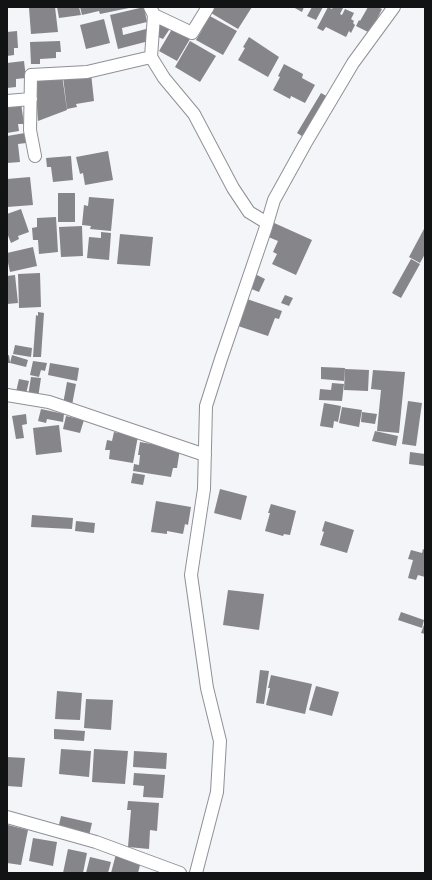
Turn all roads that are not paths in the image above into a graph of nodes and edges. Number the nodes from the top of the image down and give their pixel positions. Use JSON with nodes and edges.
{"nodes":[{"id":1,"x":208,"y":7,"type":"edge"},
{"id":2,"x":394,"y":7,"type":"edge"},
{"id":3,"x":152,"y":11,"type":"edge"},
{"id":4,"x":150,"y":57,"type":"junction"},
{"id":5,"x":31,"y":99,"type":"junction"},
{"id":6,"x":7,"y":101,"type":"edge"},
{"id":7,"x":35,"y":156,"type":"dead end"},
{"id":8,"x":267,"y":223,"type":"junction"},
{"id":9,"x":7,"y":396,"type":"edge"},
{"id":10,"x":205,"y":455,"type":"junction"},
{"id":11,"x":7,"y":817,"type":"edge"},
{"id":12,"x":180,"y":873,"type":"edge"},
{"id":13,"x":196,"y":873,"type":"edge"}],
"edges":[{"from":1,"to":3,"type":"street"},
{"from":2,"to":8,"type":"street"},
{"from":3,"to":4,"type":"street"},
{"from":4,"to":5,"type":"street"},
{"from":4,"to":8,"type":"street"},
{"from":5,"to":6,"type":"street"},
{"from":5,"to":7,"type":"street"},
{"from":8,"to":10,"type":"street"},
{"from":9,"to":10,"type":"street"},
{"from":10,"to":13,"type":"street"},
{"from":11,"to":12,"type":"street"}]}
